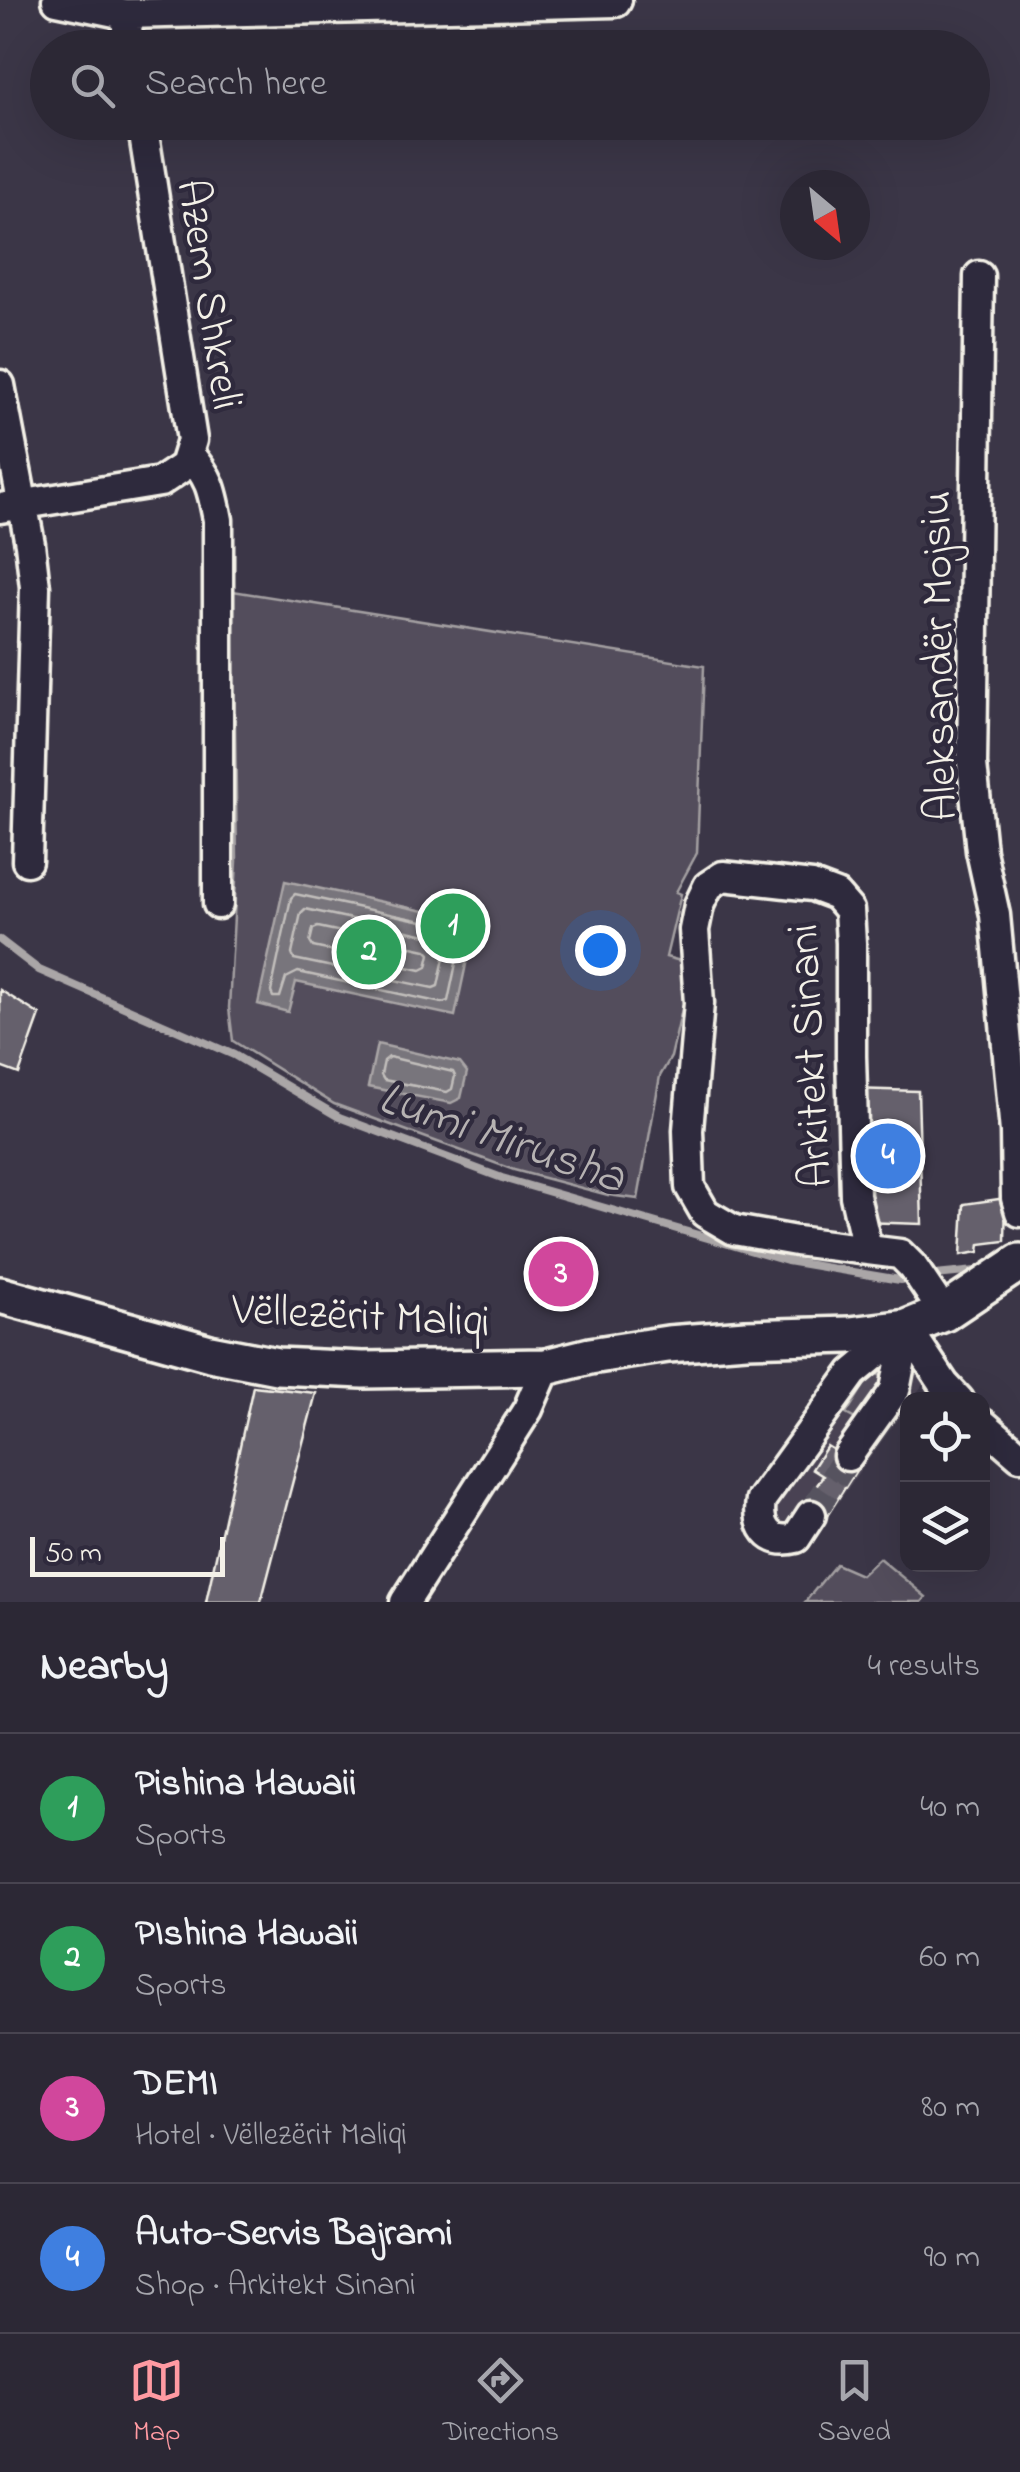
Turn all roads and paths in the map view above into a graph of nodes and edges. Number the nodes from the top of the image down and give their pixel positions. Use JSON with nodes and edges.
{"nodes":[{"id":1,"x":56,"y":0,"type":"edge"},
{"id":2,"x":617,"y":0,"type":"edge"},
{"id":3,"x":124,"y":14,"type":"junction"},
{"id":4,"x":127,"y":30,"type":"edge"},
{"id":5,"x":145,"y":140,"type":"edge"},
{"id":6,"x":979,"y":276,"type":"dead end"},
{"id":7,"x":0,"y":385,"type":"edge"},
{"id":8,"x":188,"y":453,"type":"junction"},
{"id":9,"x":11,"y":505,"type":"edge"},
{"id":10,"x":27,"y":862,"type":"dead end"},
{"id":11,"x":218,"y":904,"type":"dead end"},
{"id":12,"x":1020,"y":1212,"type":"edge"},
{"id":13,"x":867,"y":1248,"type":"junction"},
{"id":14,"x":1020,"y":1262,"type":"edge"},
{"id":15,"x":0,"y":1295,"type":"edge"},
{"id":16,"x":948,"y":1302,"type":"junction"},
{"id":17,"x":908,"y":1328,"type":"junction"},
{"id":18,"x":546,"y":1367,"type":"junction"},
{"id":19,"x":952,"y":1392,"type":"edge"},
{"id":20,"x":990,"y":1430,"type":"edge"},
{"id":21,"x":848,"y":1456,"type":"tunnel mouth"},
{"id":22,"x":1020,"y":1456,"type":"edge"},
{"id":23,"x":811,"y":1515,"type":"tunnel mouth"},
{"id":24,"x":406,"y":1602,"type":"edge"}],
"edges":[{"from":1,"to":3,"type":"street"},
{"from":2,"to":3,"type":"street"},
{"from":3,"to":4,"type":"street"},
{"from":5,"to":8,"type":"street","name":"Azem Shkreli"},
{"from":6,"to":12,"type":"street","name":"Aleksandër Mojsiu"},
{"from":7,"to":9,"type":"street"},
{"from":8,"to":9,"type":"street","name":"Azem Shkreli"},
{"from":8,"to":11,"type":"street"},
{"from":9,"to":10,"type":"street"},
{"from":13,"to":13,"type":"street","name":"Arkitekt Sinani"},
{"from":13,"to":16,"type":"street","name":"Arkitekt Sinani"},
{"from":14,"to":16,"type":"main road","name":"Vëllezërit Maliqi"},
{"from":15,"to":18,"type":"main road","name":"Vëllezërit Maliqi"},
{"from":16,"to":17,"type":"main road","name":"Vëllezërit Maliqi"},
{"from":17,"to":18,"type":"main road","name":"Vëllezërit Maliqi"},
{"from":17,"to":19,"type":"street"},
{"from":17,"to":21,"type":"street"},
{"from":17,"to":23,"type":"street"},
{"from":18,"to":24,"type":"street","name":"Vëllezërit Maliqi"},
{"from":20,"to":22,"type":"street"}]}
